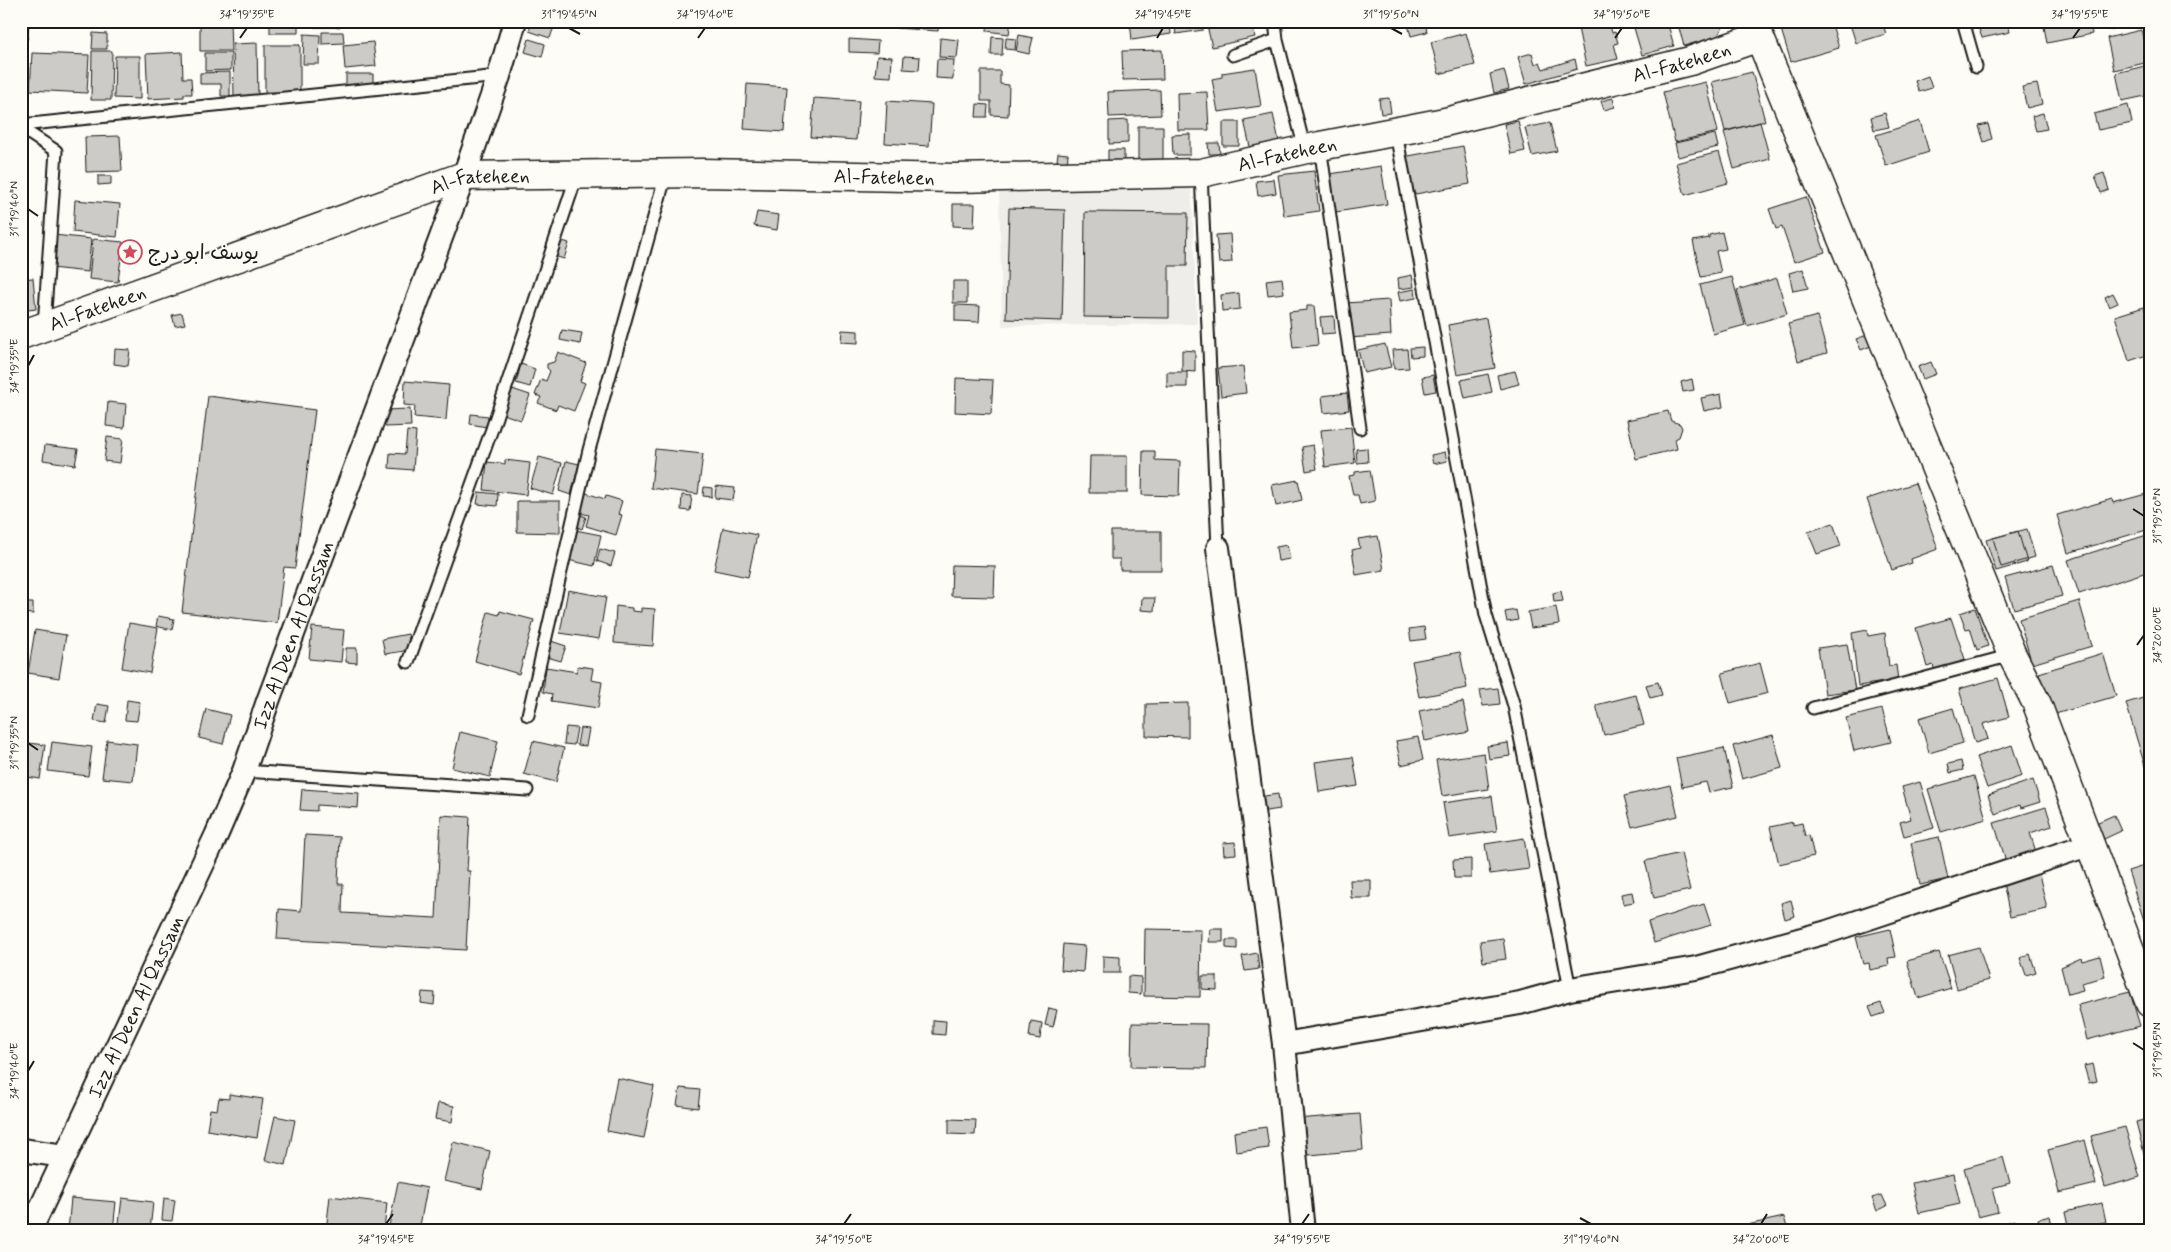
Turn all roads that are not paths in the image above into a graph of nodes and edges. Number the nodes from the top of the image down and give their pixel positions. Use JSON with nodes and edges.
{"nodes":[{"id":1,"x":22,"y":21,"type":"edge"},
{"id":2,"x":515,"y":21,"type":"edge"},
{"id":3,"x":1275,"y":21,"type":"edge"},
{"id":4,"x":1963,"y":21,"type":"edge"},
{"id":5,"x":1756,"y":29,"type":"edge"},
{"id":6,"x":21,"y":36,"type":"edge"},
{"id":7,"x":1278,"y":40,"type":"junction"},
{"id":8,"x":1233,"y":55,"type":"dead end"},
{"id":9,"x":1976,"y":67,"type":"dead end"},
{"id":10,"x":499,"y":76,"type":"junction"},
{"id":11,"x":21,"y":127,"type":"edge"},
{"id":12,"x":1396,"y":133,"type":"junction"},
{"id":13,"x":1312,"y":148,"type":"junction"},
{"id":14,"x":1201,"y":173,"type":"junction"},
{"id":15,"x":666,"y":174,"type":"junction"},
{"id":16,"x":576,"y":175,"type":"junction"},
{"id":17,"x":464,"y":176,"type":"junction"},
{"id":18,"x":33,"y":330,"type":"edge"},
{"id":19,"x":1360,"y":428,"type":"dead end"},
{"id":20,"x":1218,"y":548,"type":"joint"},
{"id":21,"x":2012,"y":655,"type":"junction"},
{"id":22,"x":408,"y":662,"type":"dead end"},
{"id":23,"x":1813,"y":708,"type":"dead end"},
{"id":24,"x":528,"y":715,"type":"dead end"},
{"id":25,"x":244,"y":771,"type":"junction"},
{"id":26,"x":527,"y":790,"type":"dead end"},
{"id":27,"x":2091,"y":844,"type":"junction"},
{"id":28,"x":1570,"y":989,"type":"junction"},
{"id":29,"x":2150,"y":1003,"type":"edge"},
{"id":30,"x":1284,"y":1044,"type":"junction"},
{"id":31,"x":21,"y":1150,"type":"edge"},
{"id":32,"x":65,"y":1156,"type":"junction"},
{"id":33,"x":30,"y":1231,"type":"edge"},
{"id":34,"x":1303,"y":1231,"type":"edge"}],
"edges":[{"from":1,"to":6,"type":"lane"},
{"from":2,"to":10,"type":"street","name":"Izz Al Deen Al Qassam"},
{"from":3,"to":7,"type":"lane"},
{"from":4,"to":9,"type":"lane"},
{"from":5,"to":12,"type":"street","name":"Al-Fateheen"},
{"from":5,"to":21,"type":"street"},
{"from":7,"to":8,"type":"lane"},
{"from":7,"to":13,"type":"lane"},
{"from":10,"to":11,"type":"lane"},
{"from":10,"to":17,"type":"street","name":"Izz Al Deen Al Qassam"},
{"from":11,"to":18,"type":"lane"},
{"from":12,"to":13,"type":"street","name":"Al-Fateheen"},
{"from":12,"to":28,"type":"lane"},
{"from":13,"to":14,"type":"street","name":"Al-Fateheen"},
{"from":13,"to":19,"type":"lane"},
{"from":14,"to":15,"type":"street","name":"Al-Fateheen"},
{"from":14,"to":20,"type":"lane"},
{"from":15,"to":16,"type":"street","name":"Al-Fateheen"},
{"from":15,"to":24,"type":"lane"},
{"from":16,"to":17,"type":"street","name":"Al-Fateheen"},
{"from":16,"to":22,"type":"lane"},
{"from":17,"to":18,"type":"street","name":"Al-Fateheen"},
{"from":17,"to":25,"type":"street","name":"Izz Al Deen Al Qassam"},
{"from":20,"to":30,"type":"street"},
{"from":21,"to":23,"type":"lane"},
{"from":21,"to":27,"type":"street"},
{"from":25,"to":26,"type":"lane"},
{"from":25,"to":32,"type":"street","name":"Izz Al Deen Al Qassam"},
{"from":27,"to":28,"type":"street"},
{"from":27,"to":29,"type":"street"},
{"from":28,"to":30,"type":"street"},
{"from":30,"to":34,"type":"street"},
{"from":31,"to":32,"type":"street"},
{"from":32,"to":33,"type":"street","name":"Izz Al Deen Al Qassam"}]}
